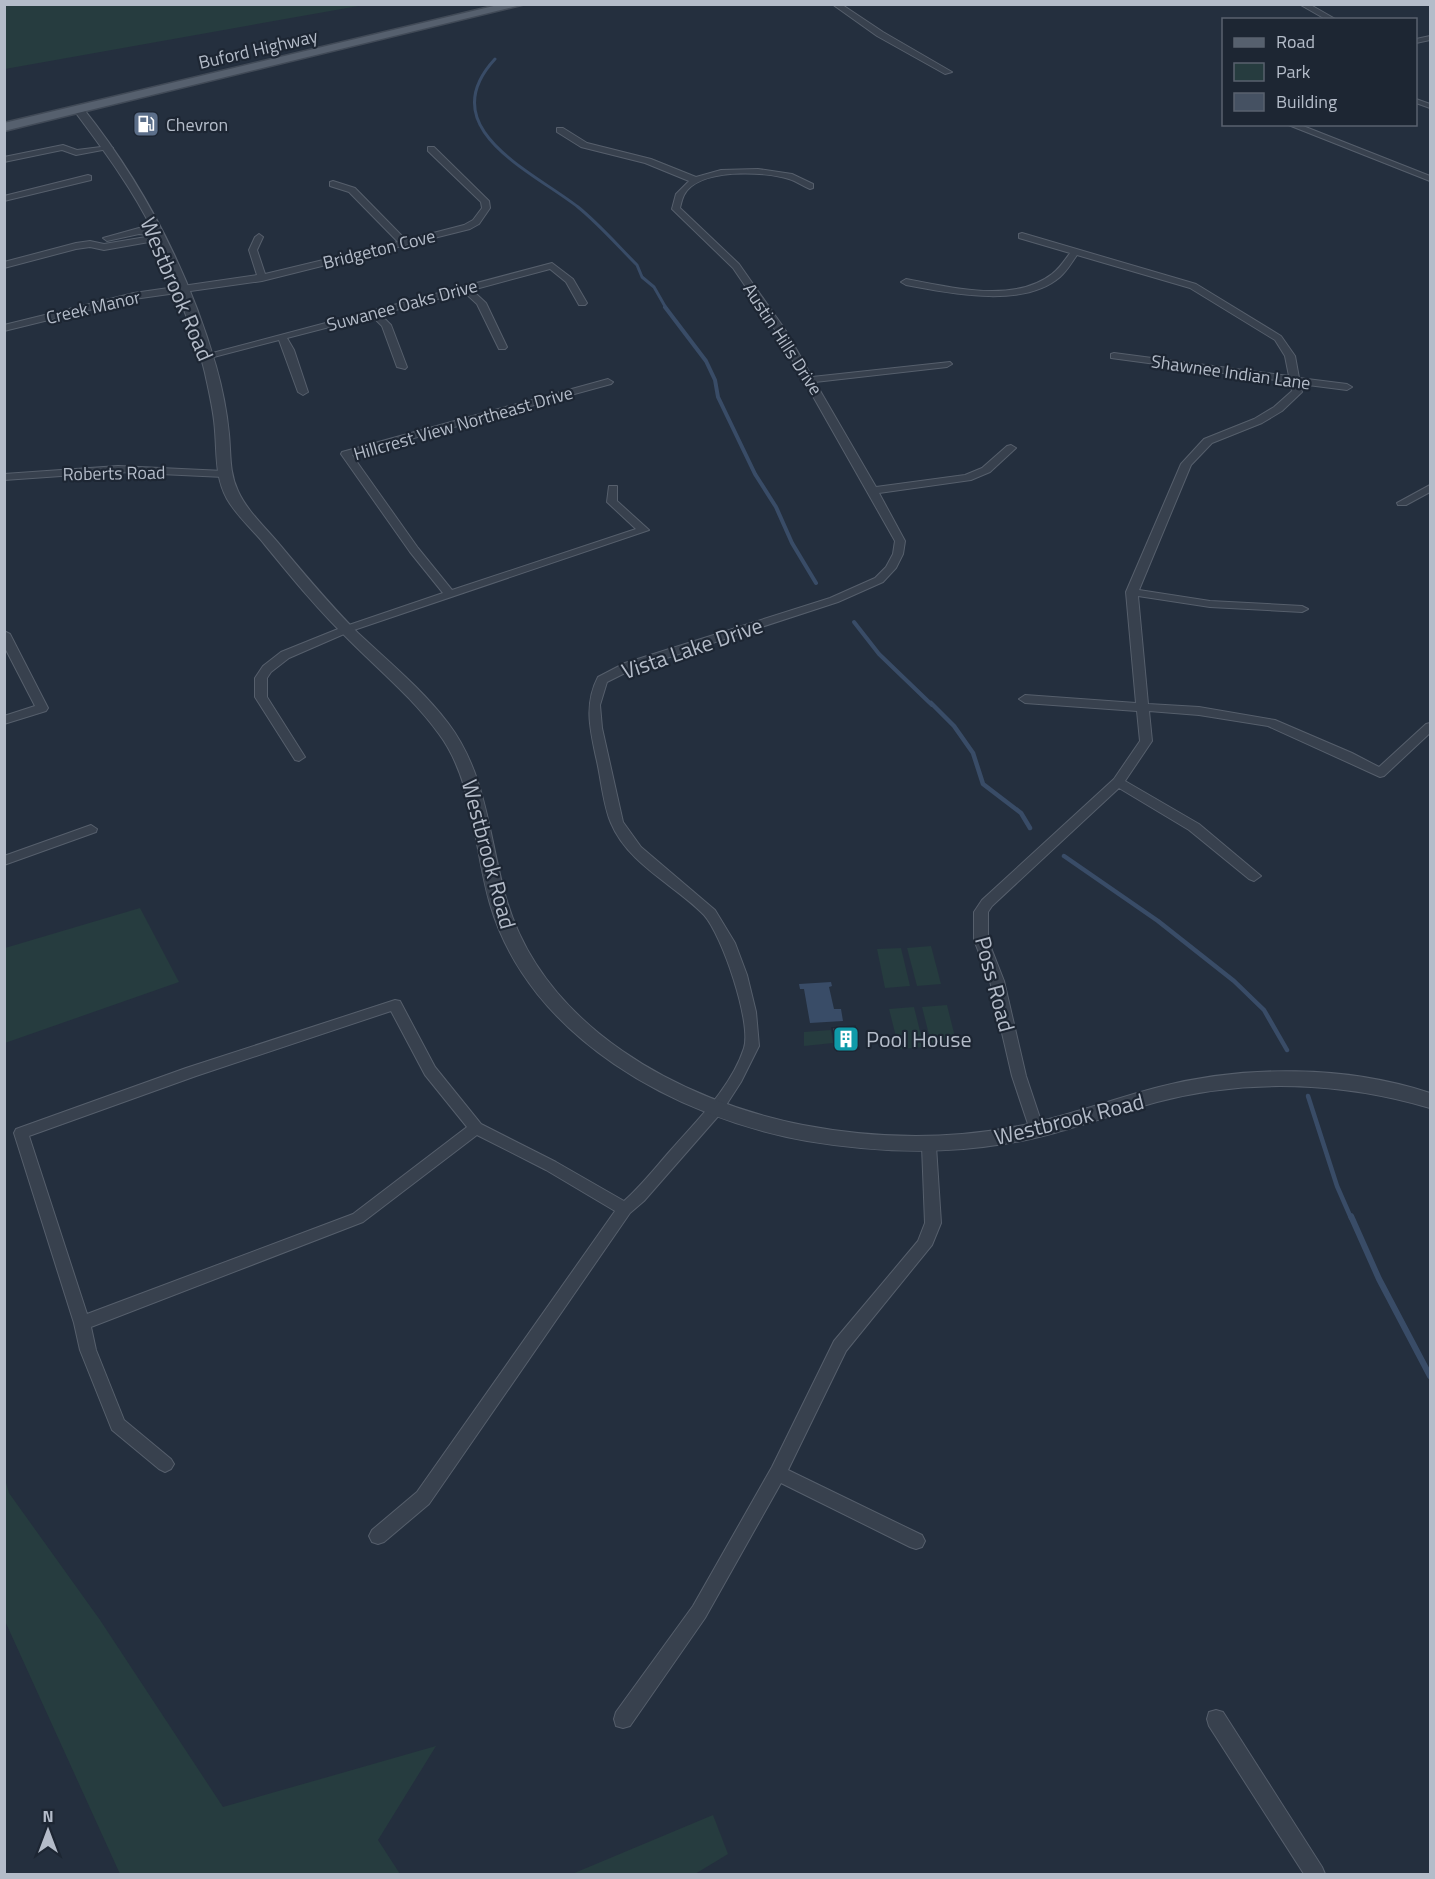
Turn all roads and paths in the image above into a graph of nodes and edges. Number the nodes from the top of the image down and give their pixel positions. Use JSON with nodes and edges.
{"nodes":[{"id":1,"x":519,"y":4,"type":"edge"},
{"id":2,"x":835,"y":4,"type":"edge"},
{"id":3,"x":1302,"y":4,"type":"edge"},
{"id":4,"x":1330,"y":18,"type":"edge"},
{"id":5,"x":948,"y":72,"type":"dead end"},
{"id":6,"x":78,"y":109,"type":"junction"},
{"id":7,"x":1295,"y":126,"type":"edge"},
{"id":8,"x":4,"y":127,"type":"edge"},
{"id":9,"x":560,"y":130,"type":"dead end"},
{"id":10,"x":109,"y":148,"type":"junction"},
{"id":11,"x":431,"y":149,"type":"dead end"},
{"id":12,"x":4,"y":160,"type":"edge"},
{"id":13,"x":88,"y":178,"type":"dead end"},
{"id":14,"x":1431,"y":179,"type":"edge"},
{"id":15,"x":695,"y":180,"type":"junction"},
{"id":16,"x":333,"y":184,"type":"dead end"},
{"id":17,"x":810,"y":186,"type":"dead end"},
{"id":18,"x":4,"y":199,"type":"edge"},
{"id":19,"x":155,"y":233,"type":"junction"},
{"id":20,"x":1022,"y":236,"type":"dead end"},
{"id":21,"x":259,"y":237,"type":"dead end"},
{"id":22,"x":404,"y":243,"type":"junction"},
{"id":23,"x":1075,"y":252,"type":"junction"},
{"id":24,"x":4,"y":265,"type":"edge"},
{"id":25,"x":262,"y":278,"type":"junction"},
{"id":26,"x":906,"y":282,"type":"dead end"},
{"id":27,"x":466,"y":289,"type":"junction"},
{"id":28,"x":182,"y":290,"type":"junction"},
{"id":29,"x":582,"y":303,"type":"dead end"},
{"id":30,"x":374,"y":313,"type":"junction"},
{"id":31,"x":4,"y":328,"type":"edge"},
{"id":32,"x":282,"y":337,"type":"junction"},
{"id":33,"x":502,"y":348,"type":"dead end"},
{"id":34,"x":1114,"y":356,"type":"dead end"},
{"id":35,"x":206,"y":357,"type":"junction"},
{"id":36,"x":947,"y":364,"type":"dead end"},
{"id":37,"x":402,"y":367,"type":"dead end"},
{"id":38,"x":810,"y":380,"type":"junction"},
{"id":39,"x":1296,"y":380,"type":"junction"},
{"id":40,"x":608,"y":382,"type":"dead end"},
{"id":41,"x":1347,"y":387,"type":"dead end"},
{"id":42,"x":303,"y":392,"type":"dead end"},
{"id":43,"x":1011,"y":448,"type":"dead end"},
{"id":44,"x":224,"y":474,"type":"junction"},
{"id":45,"x":4,"y":477,"type":"edge"},
{"id":46,"x":613,"y":488,"type":"dead end"},
{"id":47,"x":1431,"y":488,"type":"edge"},
{"id":48,"x":873,"y":491,"type":"junction"},
{"id":49,"x":1402,"y":503,"type":"dead end"},
{"id":50,"x":1132,"y":592,"type":"junction"},
{"id":51,"x":450,"y":595,"type":"junction"},
{"id":52,"x":837,"y":599,"type":"joint"},
{"id":53,"x":1302,"y":609,"type":"dead end"},
{"id":54,"x":346,"y":629,"type":"junction"},
{"id":55,"x":4,"y":634,"type":"edge"},
{"id":56,"x":1025,"y":699,"type":"dead end"},
{"id":57,"x":1142,"y":708,"type":"junction"},
{"id":58,"x":4,"y":720,"type":"edge"},
{"id":59,"x":1431,"y":727,"type":"edge"},
{"id":60,"x":299,"y":757,"type":"dead end"},
{"id":61,"x":1118,"y":782,"type":"junction"},
{"id":62,"x":91,"y":829,"type":"dead end"},
{"id":63,"x":4,"y":861,"type":"edge"},
{"id":64,"x":1254,"y":876,"type":"dead end"},
{"id":65,"x":1431,"y":1101,"type":"edge"},
{"id":66,"x":716,"y":1109,"type":"junction"},
{"id":67,"x":476,"y":1128,"type":"junction"},
{"id":68,"x":1037,"y":1130,"type":"junction"},
{"id":69,"x":929,"y":1146,"type":"junction"},
{"id":70,"x":625,"y":1209,"type":"junction"},
{"id":71,"x":82,"y":1323,"type":"junction"},
{"id":72,"x":165,"y":1464,"type":"dead end"},
{"id":73,"x":778,"y":1473,"type":"junction"},
{"id":74,"x":378,"y":1536,"type":"dead end"},
{"id":75,"x":916,"y":1541,"type":"dead end"},
{"id":76,"x":622,"y":1719,"type":"dead end"},
{"id":77,"x":1216,"y":1719,"type":"dead end"},
{"id":78,"x":1315,"y":1875,"type":"edge"}],
"edges":[{"from":1,"to":6,"type":"main road","name":"Buford Highway"},
{"from":2,"to":5,"type":"street"},
{"from":3,"to":4,"type":"street"},
{"from":6,"to":8,"type":"main road","name":"Buford Highway"},
{"from":6,"to":10,"type":"street","name":"Westbrook Road"},
{"from":7,"to":14,"type":"street"},
{"from":9,"to":15,"type":"street"},
{"from":10,"to":12,"type":"street"},
{"from":10,"to":19,"type":"street","name":"Westbrook Road"},
{"from":11,"to":22,"type":"street","name":"Bridgeton Cove"},
{"from":13,"to":18,"type":"street"},
{"from":15,"to":17,"type":"street"},
{"from":15,"to":38,"type":"street","name":"Austin Hills Drive"},
{"from":16,"to":22,"type":"street"},
{"from":19,"to":24,"type":"street"},
{"from":19,"to":28,"type":"street","name":"Westbrook Road"},
{"from":20,"to":23,"type":"street"},
{"from":21,"to":25,"type":"street"},
{"from":22,"to":25,"type":"street","name":"Bridgeton Cove"},
{"from":23,"to":26,"type":"street"},
{"from":23,"to":39,"type":"street"},
{"from":25,"to":28,"type":"street","name":"Bridgeton Cove"},
{"from":27,"to":29,"type":"street","name":"Suwanee Oaks Drive"},
{"from":27,"to":30,"type":"street","name":"Suwanee Oaks Drive"},
{"from":27,"to":33,"type":"street"},
{"from":28,"to":31,"type":"street","name":"Creek Manor"},
{"from":28,"to":35,"type":"street","name":"Westbrook Road"},
{"from":30,"to":32,"type":"street","name":"Suwanee Oaks Drive"},
{"from":30,"to":37,"type":"street"},
{"from":32,"to":35,"type":"street","name":"Suwanee Oaks Drive"},
{"from":32,"to":42,"type":"street"},
{"from":34,"to":39,"type":"street","name":"Shawnee Indian Lane"},
{"from":35,"to":44,"type":"street","name":"Westbrook Road"},
{"from":36,"to":38,"type":"street"},
{"from":38,"to":48,"type":"street","name":"Austin Hills Drive"},
{"from":39,"to":41,"type":"street","name":"Shawnee Indian Lane"},
{"from":39,"to":50,"type":"street"},
{"from":40,"to":51,"type":"street","name":"Hillcrest View Northeast Drive"},
{"from":43,"to":48,"type":"street"},
{"from":44,"to":45,"type":"street","name":"Roberts Road"},
{"from":44,"to":54,"type":"street","name":"Westbrook Road"},
{"from":46,"to":51,"type":"street"},
{"from":47,"to":49,"type":"street"},
{"from":48,"to":52,"type":"street","name":"Austin Hills Drive"},
{"from":50,"to":53,"type":"street"},
{"from":50,"to":57,"type":"street","name":"Poss Road"},
{"from":51,"to":54,"type":"street"},
{"from":52,"to":66,"type":"street","name":"Vista Lake Drive"},
{"from":54,"to":60,"type":"street"},
{"from":54,"to":66,"type":"street","name":"Westbrook Road"},
{"from":55,"to":58,"type":"street"},
{"from":56,"to":57,"type":"street"},
{"from":57,"to":59,"type":"street"},
{"from":57,"to":61,"type":"street","name":"Poss Road"},
{"from":61,"to":64,"type":"street"},
{"from":61,"to":68,"type":"street","name":"Poss Road"},
{"from":62,"to":63,"type":"street"},
{"from":65,"to":68,"type":"street","name":"Westbrook Road"},
{"from":66,"to":69,"type":"street","name":"Westbrook Road"},
{"from":66,"to":70,"type":"street","name":"Vista Lake Drive"},
{"from":67,"to":70,"type":"street"},
{"from":67,"to":71,"type":"street"},
{"from":67,"to":71,"type":"street"},
{"from":68,"to":69,"type":"street","name":"Westbrook Road"},
{"from":69,"to":73,"type":"street"},
{"from":70,"to":74,"type":"street","name":"Vista Lake Drive"},
{"from":71,"to":72,"type":"street"},
{"from":73,"to":75,"type":"street"},
{"from":73,"to":76,"type":"street"},
{"from":77,"to":78,"type":"street"}]}
